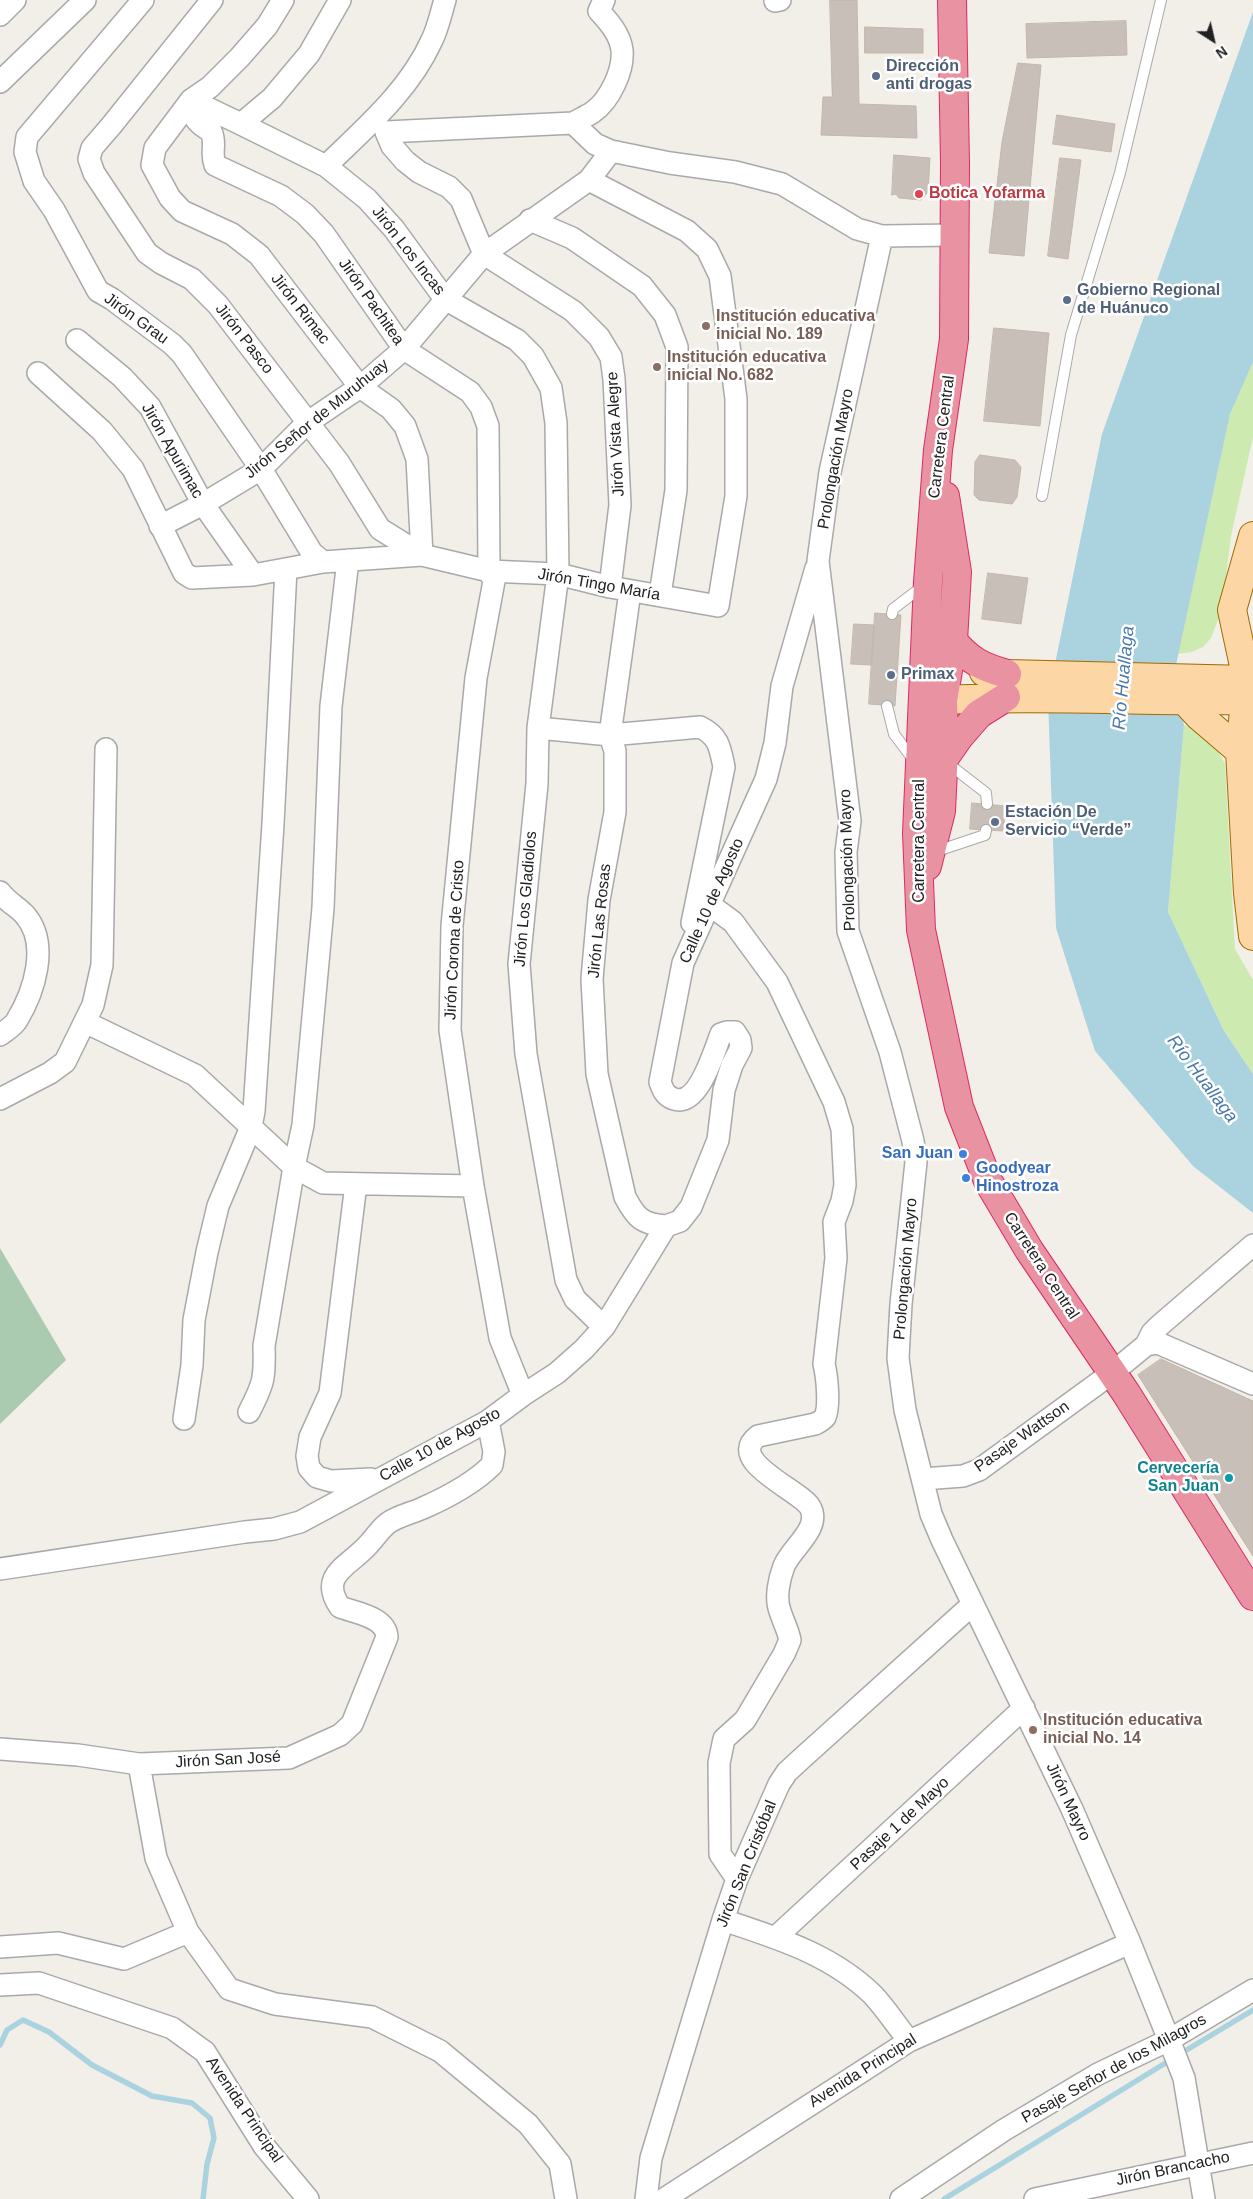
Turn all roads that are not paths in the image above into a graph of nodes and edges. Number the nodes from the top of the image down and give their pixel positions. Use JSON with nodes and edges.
{"nodes":[{"id":1,"x":15,"y":0,"type":"edge"},
{"id":2,"x":85,"y":0,"type":"edge"},
{"id":3,"x":144,"y":0,"type":"edge"},
{"id":4,"x":212,"y":0,"type":"edge"},
{"id":5,"x":283,"y":0,"type":"edge"},
{"id":6,"x":340,"y":0,"type":"edge"},
{"id":7,"x":445,"y":0,"type":"edge"},
{"id":8,"x":604,"y":0,"type":"edge"},
{"id":9,"x":952,"y":0,"type":"edge"},
{"id":10,"x":1162,"y":0,"type":"edge"},
{"id":11,"x":0,"y":16,"type":"edge"},
{"id":12,"x":0,"y":82,"type":"edge"},
{"id":13,"x":191,"y":100,"type":"junction"},
{"id":14,"x":573,"y":123,"type":"junction"},
{"id":15,"x":241,"y":124,"type":"junction"},
{"id":16,"x":611,"y":151,"type":"junction"},
{"id":17,"x":326,"y":166,"type":"junction"},
{"id":18,"x":589,"y":180,"type":"junction"},
{"id":19,"x":530,"y":220,"type":"junction"},
{"id":20,"x":954,"y":235,"type":"junction"},
{"id":21,"x":882,"y":236,"type":"junction"},
{"id":22,"x":484,"y":254,"type":"junction"},
{"id":23,"x":445,"y":299,"type":"junction"},
{"id":24,"x":77,"y":340,"type":"dead end"},
{"id":25,"x":404,"y":349,"type":"junction"},
{"id":26,"x":38,"y":373,"type":"dead end"},
{"id":27,"x":360,"y":387,"type":"junction"},
{"id":28,"x":307,"y":423,"type":"junction"},
{"id":29,"x":938,"y":450,"type":"junction"},
{"id":30,"x":261,"y":469,"type":"junction"},
{"id":31,"x":1042,"y":496,"type":"dead end"},
{"id":32,"x":203,"y":504,"type":"junction"},
{"id":33,"x":160,"y":526,"type":"junction"},
{"id":34,"x":1253,"y":536,"type":"edge"},
{"id":35,"x":422,"y":555,"type":"junction"},
{"id":36,"x":348,"y":560,"type":"junction"},
{"id":37,"x":818,"y":561,"type":"junction"},
{"id":38,"x":323,"y":562,"type":"junction"},
{"id":39,"x":286,"y":569,"type":"junction"},
{"id":40,"x":489,"y":571,"type":"junction"},
{"id":41,"x":558,"y":574,"type":"junction"},
{"id":42,"x":252,"y":575,"type":"junction"},
{"id":43,"x":928,"y":582,"type":"junction"},
{"id":44,"x":620,"y":589,"type":"junction"},
{"id":45,"x":660,"y":595,"type":"junction"},
{"id":46,"x":892,"y":614,"type":"dead end"},
{"id":47,"x":1253,"y":621,"type":"edge"},
{"id":48,"x":953,"y":641,"type":"junction"},
{"id":49,"x":948,"y":667,"type":"junction"},
{"id":50,"x":1247,"y":680,"type":"edge"},
{"id":51,"x":923,"y":681,"type":"junction"},
{"id":52,"x":1015,"y":686,"type":"junction"},
{"id":53,"x":1182,"y":694,"type":"junction"},
{"id":54,"x":943,"y":700,"type":"junction"},
{"id":55,"x":887,"y":706,"type":"dead end"},
{"id":56,"x":538,"y":728,"type":"junction"},
{"id":57,"x":610,"y":735,"type":"junction"},
{"id":58,"x":106,"y":749,"type":"dead end"},
{"id":59,"x":1240,"y":751,"type":"junction"},
{"id":60,"x":932,"y":765,"type":"junction"},
{"id":61,"x":987,"y":804,"type":"dead end"},
{"id":62,"x":986,"y":830,"type":"dead end"},
{"id":63,"x":930,"y":853,"type":"junction"},
{"id":64,"x":0,"y":892,"type":"edge"},
{"id":65,"x":919,"y":902,"type":"junction"},
{"id":66,"x":710,"y":905,"type":"junction"},
{"id":67,"x":1253,"y":936,"type":"edge"},
{"id":68,"x":683,"y":963,"type":"junction"},
{"id":69,"x":84,"y":1022,"type":"junction"},
{"id":70,"x":0,"y":1036,"type":"edge"},
{"id":71,"x":0,"y":1099,"type":"edge"},
{"id":72,"x":251,"y":1127,"type":"junction"},
{"id":73,"x":294,"y":1167,"type":"junction"},
{"id":74,"x":356,"y":1184,"type":"junction"},
{"id":75,"x":473,"y":1186,"type":"junction"},
{"id":76,"x":666,"y":1226,"type":"junction"},
{"id":77,"x":1253,"y":1245,"type":"edge"},
{"id":78,"x":604,"y":1327,"type":"junction"},
{"id":79,"x":1146,"y":1344,"type":"junction"},
{"id":80,"x":1112,"y":1373,"type":"junction"},
{"id":81,"x":1253,"y":1384,"type":"edge"},
{"id":82,"x":523,"y":1395,"type":"junction"},
{"id":83,"x":249,"y":1412,"type":"dead end"},
{"id":84,"x":184,"y":1419,"type":"dead end"},
{"id":85,"x":488,"y":1422,"type":"junction"},
{"id":86,"x":378,"y":1478,"type":"junction"},
{"id":87,"x":923,"y":1479,"type":"junction"},
{"id":88,"x":0,"y":1569,"type":"edge"},
{"id":89,"x":1253,"y":1596,"type":"edge"},
{"id":90,"x":973,"y":1604,"type":"junction"},
{"id":91,"x":1024,"y":1708,"type":"junction"},
{"id":92,"x":0,"y":1749,"type":"edge"},
{"id":93,"x":139,"y":1764,"type":"junction"},
{"id":94,"x":737,"y":1879,"type":"junction"},
{"id":95,"x":722,"y":1920,"type":"junction"},
{"id":96,"x":188,"y":1932,"type":"junction"},
{"id":97,"x":776,"y":1938,"type":"junction"},
{"id":98,"x":1130,"y":1943,"type":"junction"},
{"id":99,"x":0,"y":1947,"type":"edge"},
{"id":100,"x":0,"y":1985,"type":"edge"},
{"id":101,"x":1253,"y":1990,"type":"edge"},
{"id":102,"x":909,"y":2041,"type":"junction"},
{"id":103,"x":1170,"y":2043,"type":"junction"},
{"id":104,"x":1253,"y":2153,"type":"edge"},
{"id":105,"x":1198,"y":2163,"type":"junction"},
{"id":106,"x":308,"y":2199,"type":"edge"},
{"id":107,"x":566,"y":2199,"type":"edge"},
{"id":108,"x":646,"y":2199,"type":"edge"},
{"id":109,"x":664,"y":2199,"type":"edge"},
{"id":110,"x":901,"y":2199,"type":"edge"},
{"id":111,"x":1035,"y":2199,"type":"edge"},
{"id":112,"x":1204,"y":2199,"type":"edge"}],
"edges":[{"from":1,"to":11,"type":"street"},
{"from":2,"to":12,"type":"street"},
{"from":3,"to":30,"type":"street","name":"Jirón Grau"},
{"from":4,"to":28,"type":"street","name":"Jirón Pasco"},
{"from":5,"to":13,"type":"street","name":"Jirón Rimac"},
{"from":6,"to":15,"type":"street"},
{"from":7,"to":17,"type":"street"},
{"from":8,"to":14,"type":"street"},
{"from":9,"to":20,"type":"highway","name":"Carretera Central"},
{"from":10,"to":31,"type":"lane"},
{"from":13,"to":15,"type":"street","name":"Jirón Los Incas"},
{"from":13,"to":25,"type":"street","name":"Jirón Pachitea"},
{"from":13,"to":27,"type":"street","name":"Jirón Rimac"},
{"from":14,"to":16,"type":"street"},
{"from":14,"to":22,"type":"street"},
{"from":15,"to":17,"type":"street","name":"Jirón Los Incas"},
{"from":16,"to":18,"type":"street","name":"Jirón Señor de Muruhuay"},
{"from":16,"to":21,"type":"street"},
{"from":17,"to":23,"type":"street","name":"Jirón Los Incas"},
{"from":18,"to":19,"type":"street","name":"Jirón Señor de Muruhuay"},
{"from":18,"to":45,"type":"street","name":"Jirón Tingo María"},
{"from":19,"to":22,"type":"street","name":"Jirón Señor de Muruhuay"},
{"from":19,"to":45,"type":"street"},
{"from":20,"to":21,"type":"street"},
{"from":20,"to":29,"type":"highway","name":"Carretera Central"},
{"from":21,"to":37,"type":"street","name":"Prolongación Mayro"},
{"from":22,"to":23,"type":"street","name":"Jirón Señor de Muruhuay"},
{"from":22,"to":44,"type":"street","name":"Jirón Vista Alegre"},
{"from":23,"to":25,"type":"street","name":"Jirón Señor de Muruhuay"},
{"from":23,"to":41,"type":"street","name":"Jirón Los Incas"},
{"from":24,"to":32,"type":"street","name":"Jirón Apurimac"},
{"from":25,"to":27,"type":"street","name":"Jirón Señor de Muruhuay"},
{"from":25,"to":40,"type":"street","name":"Jirón Pachitea"},
{"from":26,"to":33,"type":"street"},
{"from":27,"to":28,"type":"street","name":"Jirón Señor de Muruhuay"},
{"from":27,"to":35,"type":"street","name":"Jirón Rimac"},
{"from":28,"to":30,"type":"street","name":"Jirón Señor de Muruhuay"},
{"from":28,"to":35,"type":"street","name":"Jirón Pasco"},
{"from":29,"to":43,"type":"highway","name":"Carretera Central"},
{"from":29,"to":48,"type":"highway"},
{"from":30,"to":32,"type":"street","name":"Jirón Señor de Muruhuay"},
{"from":30,"to":38,"type":"street","name":"Jirón Grau"},
{"from":32,"to":33,"type":"street","name":"Jirón Señor de Muruhuay"},
{"from":32,"to":42,"type":"street","name":"Jirón Apurimac"},
{"from":33,"to":42,"type":"street","name":"Jirón Tingo María"},
{"from":34,"to":50,"type":"main road"},
{"from":35,"to":36,"type":"street","name":"Jirón Tingo María"},
{"from":35,"to":40,"type":"street","name":"Jirón Tingo María"},
{"from":36,"to":38,"type":"street","name":"Jirón Tingo María"},
{"from":36,"to":73,"type":"street"},
{"from":37,"to":66,"type":"street","name":"Calle 10 de Agosto"},
{"from":37,"to":87,"type":"street","name":"Prolongación Mayro"},
{"from":38,"to":39,"type":"street","name":"Jirón Tingo María"},
{"from":39,"to":42,"type":"street","name":"Jirón Tingo María"},
{"from":39,"to":72,"type":"street"},
{"from":40,"to":41,"type":"street","name":"Jirón Tingo María"},
{"from":40,"to":75,"type":"street","name":"Jirón Corona de Cristo"},
{"from":41,"to":44,"type":"street","name":"Jirón Tingo María"},
{"from":41,"to":56,"type":"street","name":"Jirón Los Gladiolos"},
{"from":43,"to":46,"type":"lane"},
{"from":43,"to":51,"type":"highway","name":"Carretera Central"},
{"from":44,"to":45,"type":"street","name":"Jirón Tingo María"},
{"from":44,"to":57,"type":"street","name":"Jirón Las Rosas"},
{"from":47,"to":50,"type":"main road"},
{"from":48,"to":49,"type":"highway"},
{"from":48,"to":52,"type":"highway"},
{"from":49,"to":51,"type":"main road"},
{"from":49,"to":52,"type":"main road"},
{"from":49,"to":54,"type":"highway"},
{"from":50,"to":53,"type":"main road"},
{"from":50,"to":59,"type":"main road"},
{"from":51,"to":54,"type":"main road"},
{"from":51,"to":60,"type":"highway","name":"Carretera Central"},
{"from":52,"to":53,"type":"main road"},
{"from":52,"to":54,"type":"main road"},
{"from":52,"to":60,"type":"highway"},
{"from":53,"to":59,"type":"main road"},
{"from":54,"to":60,"type":"highway"},
{"from":55,"to":60,"type":"lane"},
{"from":56,"to":57,"type":"street"},
{"from":56,"to":78,"type":"street","name":"Jirón Los Gladiolos"},
{"from":57,"to":68,"type":"street"},
{"from":57,"to":76,"type":"street","name":"Jirón Las Rosas"},
{"from":58,"to":69,"type":"street"},
{"from":59,"to":67,"type":"main road"},
{"from":60,"to":61,"type":"lane"},
{"from":60,"to":63,"type":"highway"},
{"from":60,"to":65,"type":"highway","name":"Carretera Central"},
{"from":62,"to":63,"type":"lane"},
{"from":63,"to":65,"type":"highway"},
{"from":64,"to":70,"type":"street"},
{"from":65,"to":80,"type":"highway","name":"Carretera Central"},
{"from":66,"to":68,"type":"street","name":"Calle 10 de Agosto"},
{"from":66,"to":94,"type":"street"},
{"from":68,"to":76,"type":"street","name":"Calle 10 de Agosto"},
{"from":69,"to":71,"type":"street"},
{"from":69,"to":72,"type":"street"},
{"from":72,"to":73,"type":"street"},
{"from":72,"to":84,"type":"street"},
{"from":73,"to":74,"type":"street"},
{"from":73,"to":83,"type":"street"},
{"from":74,"to":75,"type":"street"},
{"from":74,"to":86,"type":"street"},
{"from":75,"to":82,"type":"street","name":"Jirón Corona de Cristo"},
{"from":76,"to":78,"type":"street","name":"Calle 10 de Agosto"},
{"from":77,"to":79,"type":"street","name":"Pasaje Wattson"},
{"from":78,"to":82,"type":"street","name":"Calle 10 de Agosto"},
{"from":79,"to":80,"type":"street","name":"Pasaje Wattson"},
{"from":79,"to":81,"type":"street"},
{"from":80,"to":87,"type":"street","name":"Pasaje Wattson"},
{"from":80,"to":89,"type":"highway","name":"Carretera Central"},
{"from":82,"to":85,"type":"street","name":"Calle 10 de Agosto"},
{"from":85,"to":86,"type":"street","name":"Calle 10 de Agosto"},
{"from":85,"to":93,"type":"street","name":"Jirón San José"},
{"from":86,"to":88,"type":"street","name":"Calle 10 de Agosto"},
{"from":87,"to":90,"type":"street","name":"Jirón Mayro"},
{"from":90,"to":91,"type":"street","name":"Jirón Mayro"},
{"from":90,"to":94,"type":"street","name":"Jirón San Cristóbal"},
{"from":91,"to":97,"type":"street","name":"Pasaje 1 de Mayo"},
{"from":91,"to":98,"type":"street","name":"Jirón Mayro"},
{"from":92,"to":93,"type":"street","name":"Jirón San José"},
{"from":93,"to":96,"type":"street"},
{"from":94,"to":95,"type":"street","name":"Jirón San Cristóbal"},
{"from":95,"to":97,"type":"street"},
{"from":95,"to":108,"type":"street","name":"Jirón San Cristóbal"},
{"from":96,"to":99,"type":"street"},
{"from":96,"to":107,"type":"street"},
{"from":97,"to":102,"type":"street"},
{"from":98,"to":102,"type":"street","name":"Avenida Principal"},
{"from":98,"to":103,"type":"street","name":"Jirón Mayro"},
{"from":100,"to":106,"type":"street","name":"Avenida Principal"},
{"from":101,"to":103,"type":"street","name":"Pasaje Señor de los Milagros"},
{"from":102,"to":109,"type":"street","name":"Avenida Principal"},
{"from":103,"to":105,"type":"street","name":"Jirón Mayro"},
{"from":103,"to":110,"type":"street","name":"Pasaje Señor de los Milagros"},
{"from":104,"to":105,"type":"street","name":"Jirón Brancacho"},
{"from":105,"to":111,"type":"street","name":"Jirón Brancacho"},
{"from":105,"to":112,"type":"street"}]}
